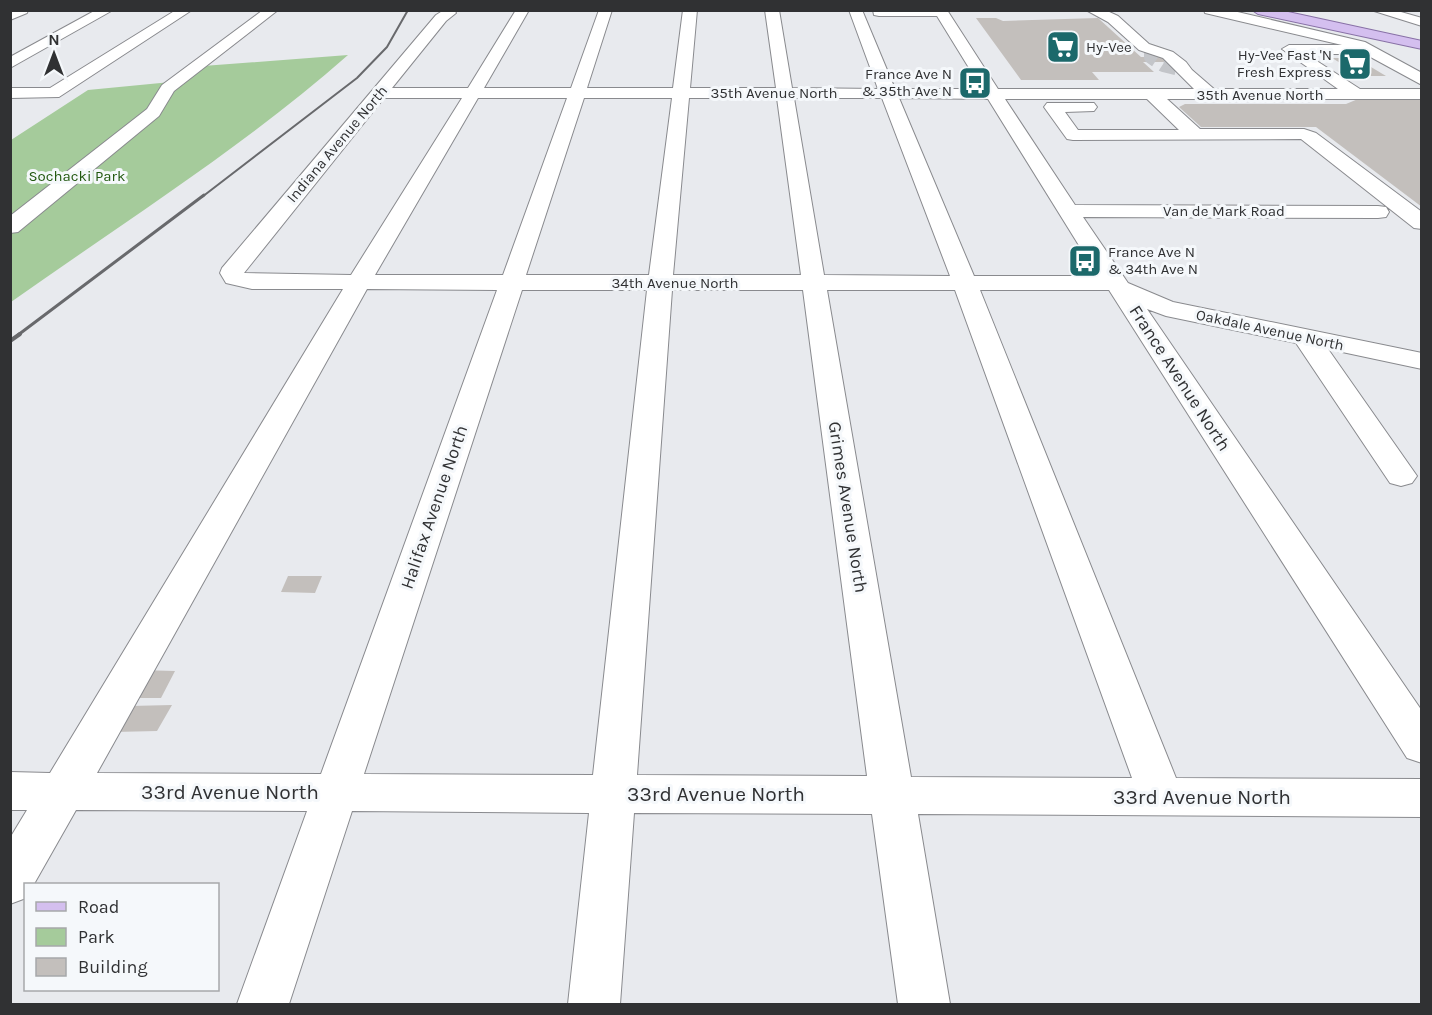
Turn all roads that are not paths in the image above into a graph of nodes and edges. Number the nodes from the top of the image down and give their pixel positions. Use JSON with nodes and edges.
{"nodes":[{"id":1,"x":22,"y":10,"type":"edge"},
{"id":2,"x":107,"y":10,"type":"edge"},
{"id":3,"x":186,"y":10,"type":"edge"},
{"id":4,"x":272,"y":10,"type":"edge"},
{"id":5,"x":523,"y":10,"type":"edge"},
{"id":6,"x":606,"y":10,"type":"edge"},
{"id":7,"x":690,"y":10,"type":"edge"},
{"id":8,"x":772,"y":10,"type":"edge"},
{"id":9,"x":1119,"y":10,"type":"edge"},
{"id":10,"x":1210,"y":10,"type":"edge"},
{"id":11,"x":1258,"y":10,"type":"edge"},
{"id":12,"x":1288,"y":10,"type":"edge"},
{"id":13,"x":1299,"y":10,"type":"edge"},
{"id":14,"x":1377,"y":10,"type":"edge"},
{"id":15,"x":867,"y":11,"type":"edge"},
{"id":16,"x":940,"y":11,"type":"edge"},
{"id":17,"x":1095,"y":11,"type":"edge"},
{"id":18,"x":449,"y":13,"type":"dead end"},
{"id":19,"x":10,"y":16,"type":"edge"},
{"id":20,"x":1422,"y":22,"type":"edge"},
{"id":21,"x":1422,"y":37,"type":"edge"},
{"id":22,"x":1422,"y":45,"type":"edge"},
{"id":23,"x":1313,"y":50,"type":"junction"},
{"id":24,"x":1374,"y":53,"type":"junction"},
{"id":25,"x":1422,"y":56,"type":"edge"},
{"id":26,"x":10,"y":64,"type":"edge"},
{"id":27,"x":1422,"y":80,"type":"edge"},
{"id":28,"x":1364,"y":90,"type":"junction"},
{"id":29,"x":10,"y":93,"type":"edge"},
{"id":30,"x":380,"y":93,"type":"junction"},
{"id":31,"x":475,"y":93,"type":"junction"},
{"id":32,"x":578,"y":93,"type":"junction"},
{"id":33,"x":680,"y":93,"type":"junction"},
{"id":34,"x":786,"y":93,"type":"junction"},
{"id":35,"x":888,"y":93,"type":"junction"},
{"id":36,"x":995,"y":93,"type":"junction"},
{"id":37,"x":1422,"y":94,"type":"edge"},
{"id":38,"x":1211,"y":95,"type":"junction"},
{"id":39,"x":1159,"y":101,"type":"junction"},
{"id":40,"x":1195,"y":135,"type":"junction"},
{"id":41,"x":1070,"y":211,"type":"junction"},
{"id":42,"x":1378,"y":212,"type":"dead end"},
{"id":43,"x":1422,"y":223,"type":"edge"},
{"id":44,"x":10,"y":227,"type":"edge"},
{"id":45,"x":234,"y":278,"type":"joint"},
{"id":46,"x":359,"y":282,"type":"junction"},
{"id":47,"x":512,"y":283,"type":"junction"},
{"id":48,"x":660,"y":283,"type":"junction"},
{"id":49,"x":814,"y":284,"type":"junction"},
{"id":50,"x":965,"y":284,"type":"junction"},
{"id":51,"x":1119,"y":286,"type":"junction"},
{"id":52,"x":1307,"y":339,"type":"junction"},
{"id":53,"x":1422,"y":361,"type":"edge"},
{"id":54,"x":1401,"y":476,"type":"dead end"},
{"id":55,"x":1422,"y":746,"type":"edge"},
{"id":56,"x":10,"y":791,"type":"edge"},
{"id":57,"x":63,"y":792,"type":"junction"},
{"id":58,"x":334,"y":793,"type":"junction"},
{"id":59,"x":614,"y":794,"type":"junction"},
{"id":60,"x":892,"y":795,"type":"junction"},
{"id":61,"x":1161,"y":796,"type":"junction"},
{"id":62,"x":1422,"y":798,"type":"edge"},
{"id":63,"x":10,"y":882,"type":"edge"},
{"id":64,"x":263,"y":1005,"type":"edge"},
{"id":65,"x":594,"y":1005,"type":"edge"},
{"id":66,"x":924,"y":1005,"type":"edge"}],
"edges":[{"from":1,"to":19,"type":"street"},
{"from":2,"to":26,"type":"street"},
{"from":3,"to":29,"type":"street"},
{"from":4,"to":44,"type":"street"},
{"from":5,"to":31,"type":"street"},
{"from":6,"to":32,"type":"street","name":"Halifax Avenue North"},
{"from":7,"to":33,"type":"street"},
{"from":8,"to":34,"type":"street","name":"Grimes Avenue North"},
{"from":9,"to":17,"type":"street"},
{"from":10,"to":24,"type":"street"},
{"from":11,"to":22,"type":"main road"},
{"from":12,"to":21,"type":"main road"},
{"from":13,"to":21,"type":"main road"},
{"from":14,"to":20,"type":"street"},
{"from":15,"to":16,"type":"street"},
{"from":15,"to":35,"type":"street"},
{"from":16,"to":36,"type":"street","name":"France Avenue North"},
{"from":17,"to":38,"type":"street"},
{"from":18,"to":30,"type":"street","name":"Indiana Avenue North"},
{"from":23,"to":24,"type":"street"},
{"from":23,"to":28,"type":"street"},
{"from":23,"to":28,"type":"street"},
{"from":24,"to":25,"type":"street"},
{"from":24,"to":27,"type":"street"},
{"from":28,"to":37,"type":"street","name":"35th Avenue North"},
{"from":28,"to":38,"type":"street","name":"35th Avenue North"},
{"from":30,"to":31,"type":"street","name":"35th Avenue North"},
{"from":30,"to":45,"type":"street","name":"Indiana Avenue North"},
{"from":31,"to":32,"type":"street","name":"35th Avenue North"},
{"from":31,"to":46,"type":"street"},
{"from":32,"to":33,"type":"street","name":"35th Avenue North"},
{"from":32,"to":47,"type":"street","name":"Halifax Avenue North"},
{"from":33,"to":34,"type":"street","name":"35th Avenue North"},
{"from":33,"to":48,"type":"street"},
{"from":34,"to":35,"type":"street","name":"35th Avenue North"},
{"from":34,"to":49,"type":"street","name":"Grimes Avenue North"},
{"from":35,"to":36,"type":"street","name":"35th Avenue North"},
{"from":35,"to":50,"type":"street"},
{"from":36,"to":39,"type":"street","name":"35th Avenue North"},
{"from":36,"to":41,"type":"street","name":"France Avenue North"},
{"from":38,"to":39,"type":"street","name":"35th Avenue North"},
{"from":39,"to":40,"type":"street"},
{"from":39,"to":40,"type":"street"},
{"from":40,"to":43,"type":"street"},
{"from":41,"to":42,"type":"street","name":"Van de Mark Road"},
{"from":41,"to":51,"type":"street","name":"France Avenue North"},
{"from":45,"to":46,"type":"street","name":"34th Avenue North"},
{"from":46,"to":47,"type":"street","name":"34th Avenue North"},
{"from":46,"to":57,"type":"street"},
{"from":47,"to":48,"type":"street","name":"34th Avenue North"},
{"from":47,"to":58,"type":"street","name":"Halifax Avenue North"},
{"from":48,"to":49,"type":"street","name":"34th Avenue North"},
{"from":48,"to":59,"type":"street"},
{"from":49,"to":50,"type":"street","name":"34th Avenue North"},
{"from":49,"to":60,"type":"street","name":"Grimes Avenue North"},
{"from":50,"to":51,"type":"street","name":"34th Avenue North"},
{"from":50,"to":61,"type":"street"},
{"from":51,"to":52,"type":"street","name":"Oakdale Avenue North"},
{"from":51,"to":55,"type":"street","name":"France Avenue North"},
{"from":52,"to":53,"type":"street","name":"Oakdale Avenue North"},
{"from":52,"to":54,"type":"street"},
{"from":56,"to":57,"type":"street","name":"33rd Avenue North"},
{"from":57,"to":58,"type":"street","name":"33rd Avenue North"},
{"from":57,"to":63,"type":"street"},
{"from":58,"to":59,"type":"street","name":"33rd Avenue North"},
{"from":58,"to":64,"type":"street","name":"Halifax Avenue North"},
{"from":59,"to":60,"type":"street","name":"33rd Avenue North"},
{"from":59,"to":65,"type":"street"},
{"from":60,"to":61,"type":"street","name":"33rd Avenue North"},
{"from":60,"to":66,"type":"street","name":"Grimes Avenue North"},
{"from":61,"to":62,"type":"street","name":"33rd Avenue North"}]}
